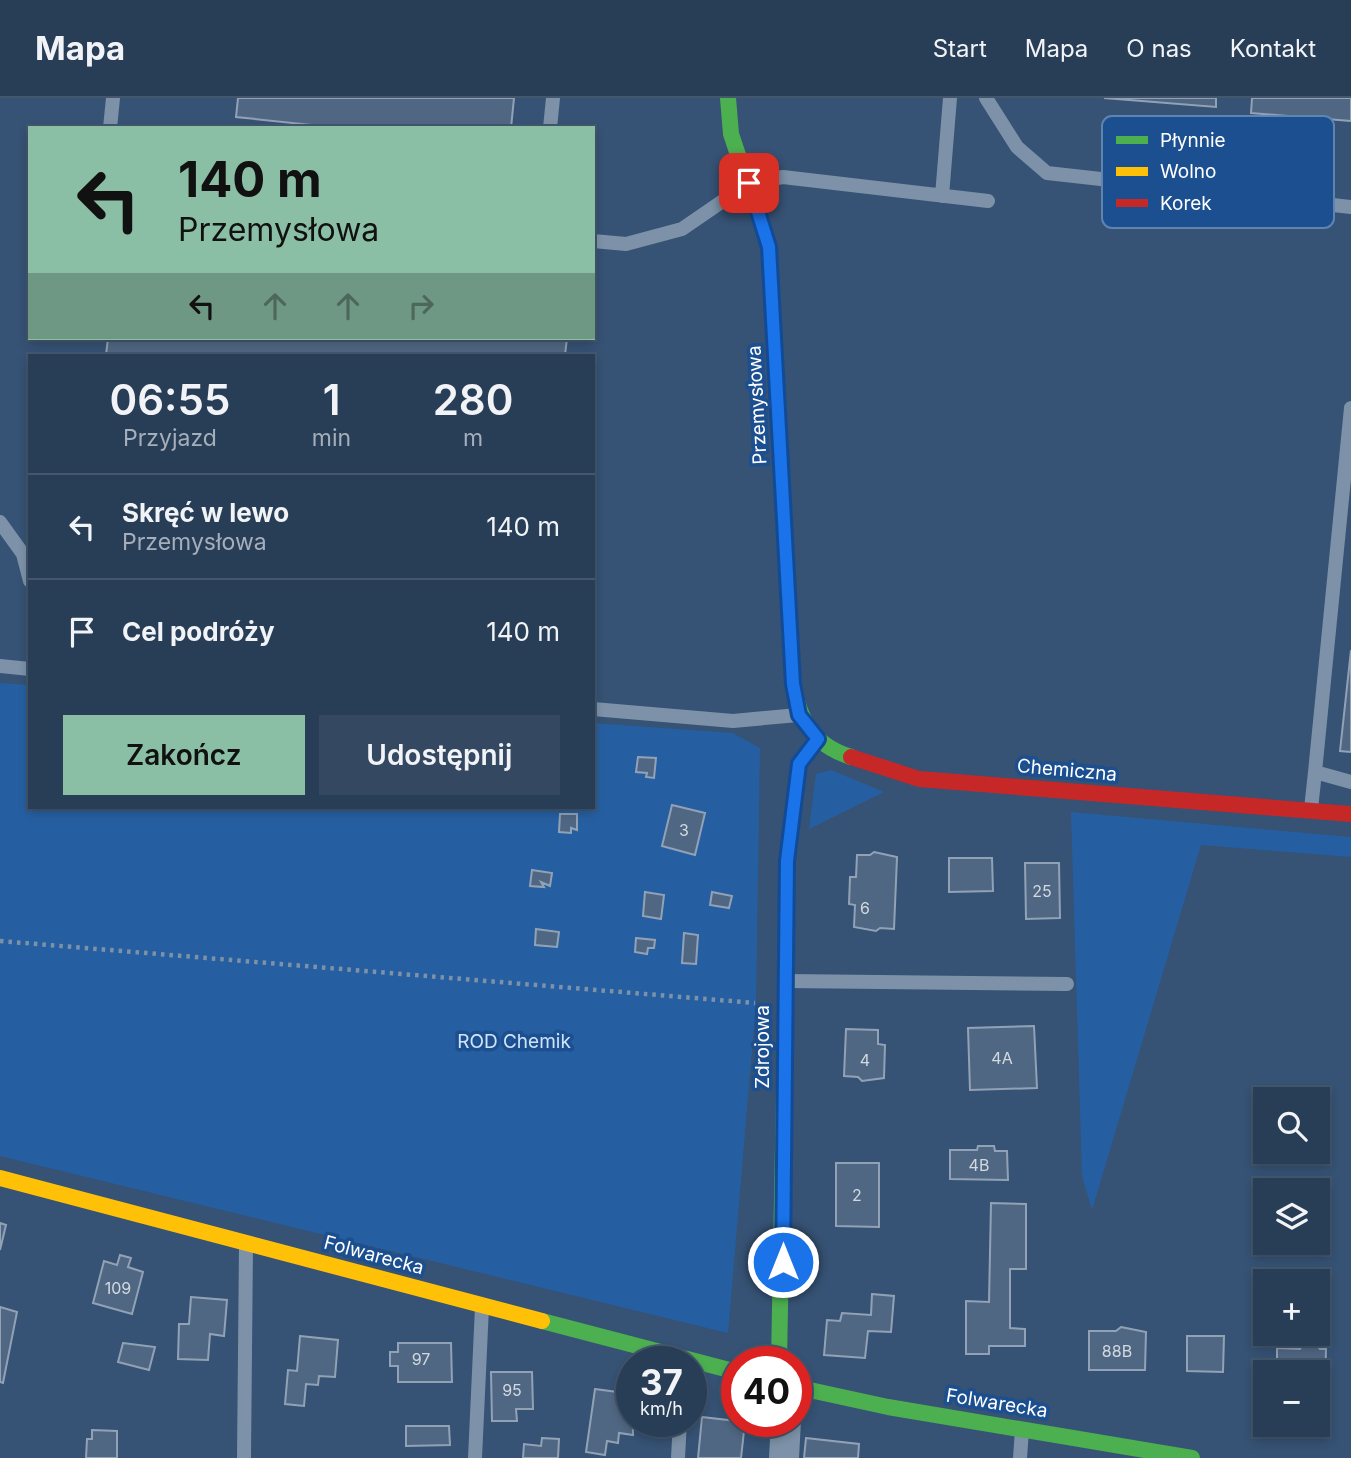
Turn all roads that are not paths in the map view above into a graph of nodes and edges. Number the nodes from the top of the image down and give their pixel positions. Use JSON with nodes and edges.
{"nodes":[{"id":1,"x":113,"y":98,"type":"edge"},
{"id":2,"x":553,"y":98,"type":"edge"},
{"id":3,"x":728,"y":98,"type":"edge"},
{"id":4,"x":950,"y":98,"type":"edge"},
{"id":5,"x":986,"y":98,"type":"edge"},
{"id":6,"x":110,"y":126,"type":"edge"},
{"id":7,"x":550,"y":126,"type":"edge"},
{"id":8,"x":1102,"y":179,"type":"edge"},
{"id":9,"x":749,"y":183,"type":"junction"},
{"id":10,"x":942,"y":196,"type":"junction"},
{"id":11,"x":988,"y":201,"type":"dead end"},
{"id":12,"x":595,"y":240,"type":"edge"},
{"id":13,"x":1351,"y":408,"type":"edge"},
{"id":14,"x":0,"y":522,"type":"edge"},
{"id":15,"x":28,"y":573,"type":"edge"},
{"id":16,"x":0,"y":666,"type":"edge"},
{"id":17,"x":28,"y":669,"type":"edge"},
{"id":18,"x":595,"y":709,"type":"edge"},
{"id":19,"x":799,"y":715,"type":"junction"},
{"id":20,"x":818,"y":739,"type":"junction"},
{"id":21,"x":1315,"y":772,"type":"junction"},
{"id":22,"x":1351,"y":782,"type":"edge"},
{"id":23,"x":1311,"y":810,"type":"junction"},
{"id":24,"x":1351,"y":814,"type":"edge"},
{"id":25,"x":784,"y":981,"type":"junction"},
{"id":26,"x":1067,"y":984,"type":"dead end"},
{"id":27,"x":0,"y":1178,"type":"edge"},
{"id":28,"x":246,"y":1243,"type":"junction"},
{"id":29,"x":482,"y":1305,"type":"junction"},
{"id":30,"x":633,"y":1346,"type":"edge"},
{"id":31,"x":780,"y":1346,"type":"edge"},
{"id":32,"x":812,"y":1390,"type":"edge"},
{"id":33,"x":1022,"y":1428,"type":"junction"},
{"id":34,"x":679,"y":1437,"type":"edge"},
{"id":35,"x":785,"y":1437,"type":"edge"},
{"id":36,"x":244,"y":1458,"type":"edge"},
{"id":37,"x":475,"y":1458,"type":"edge"},
{"id":38,"x":678,"y":1458,"type":"edge"},
{"id":39,"x":784,"y":1458,"type":"edge"},
{"id":40,"x":1020,"y":1458,"type":"edge"},
{"id":41,"x":1192,"y":1458,"type":"edge"}],
"edges":[{"from":1,"to":6,"type":"lane"},
{"from":2,"to":7,"type":"lane"},
{"from":3,"to":9,"type":"street","name":"Przemysłowa"},
{"from":4,"to":10,"type":"lane"},
{"from":5,"to":8,"type":"lane"},
{"from":9,"to":10,"type":"lane"},
{"from":9,"to":12,"type":"lane"},
{"from":9,"to":19,"type":"street","name":"Przemysłowa"},
{"from":10,"to":11,"type":"lane"},
{"from":13,"to":21,"type":"lane"},
{"from":14,"to":15,"type":"lane"},
{"from":16,"to":17,"type":"lane"},
{"from":18,"to":19,"type":"lane"},
{"from":19,"to":20,"type":"street","name":"Chemiczna"},
{"from":20,"to":23,"type":"street","name":"Chemiczna"},
{"from":20,"to":25,"type":"street","name":"Zdrojowa"},
{"from":21,"to":22,"type":"lane"},
{"from":21,"to":23,"type":"lane"},
{"from":23,"to":24,"type":"street","name":"Chemiczna"},
{"from":25,"to":26,"type":"lane"},
{"from":25,"to":31,"type":"street","name":"Zdrojowa"},
{"from":27,"to":28,"type":"street","name":"Folwarecka"},
{"from":28,"to":29,"type":"street","name":"Folwarecka"},
{"from":28,"to":36,"type":"lane"},
{"from":29,"to":30,"type":"street","name":"Folwarecka"},
{"from":29,"to":37,"type":"lane"},
{"from":32,"to":33,"type":"street","name":"Folwarecka"},
{"from":33,"to":40,"type":"lane"},
{"from":33,"to":41,"type":"street","name":"Folwarecka"},
{"from":34,"to":38,"type":"lane"},
{"from":35,"to":39,"type":"street"}]}
